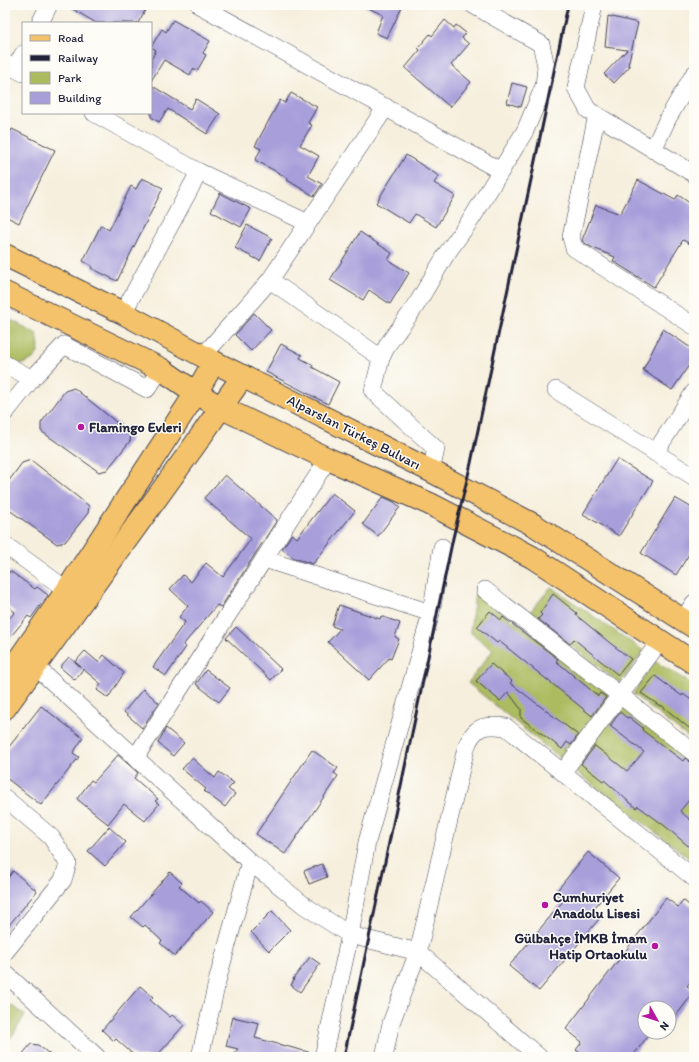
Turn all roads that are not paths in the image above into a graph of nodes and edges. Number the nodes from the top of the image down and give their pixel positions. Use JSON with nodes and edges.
{"nodes":[{"id":1,"x":49,"y":5,"type":"edge"},
{"id":2,"x":199,"y":5,"type":"edge"},
{"id":3,"x":473,"y":5,"type":"edge"},
{"id":4,"x":594,"y":5,"type":"edge"},
{"id":5,"x":40,"y":22,"type":"edge"},
{"id":6,"x":22,"y":56,"type":"edge"},
{"id":7,"x":14,"y":68,"type":"edge"},
{"id":8,"x":694,"y":74,"type":"edge"},
{"id":9,"x":386,"y":107,"type":"junction"},
{"id":10,"x":96,"y":114,"type":"edge"},
{"id":11,"x":596,"y":115,"type":"junction"},
{"id":12,"x":652,"y":150,"type":"junction"},
{"id":13,"x":501,"y":171,"type":"junction"},
{"id":14,"x":199,"y":172,"type":"junction"},
{"id":15,"x":694,"y":174,"type":"edge"},
{"id":16,"x":308,"y":223,"type":"junction"},
{"id":17,"x":5,"y":255,"type":"edge"},
{"id":18,"x":270,"y":280,"type":"junction"},
{"id":19,"x":5,"y":293,"type":"edge"},
{"id":20,"x":123,"y":313,"type":"junction"},
{"id":21,"x":694,"y":326,"type":"edge"},
{"id":22,"x":382,"y":358,"type":"junction"},
{"id":23,"x":208,"y":359,"type":"junction"},
{"id":24,"x":5,"y":364,"type":"edge"},
{"id":25,"x":162,"y":369,"type":"junction"},
{"id":26,"x":243,"y":376,"type":"junction"},
{"id":27,"x":32,"y":379,"type":"junction"},
{"id":28,"x":556,"y":390,"type":"dead end"},
{"id":29,"x":694,"y":392,"type":"edge"},
{"id":30,"x":196,"y":393,"type":"junction"},
{"id":31,"x":222,"y":408,"type":"junction"},
{"id":32,"x":5,"y":413,"type":"edge"},
{"id":33,"x":655,"y":453,"type":"junction"},
{"id":34,"x":328,"y":460,"type":"junction"},
{"id":35,"x":431,"y":470,"type":"junction"},
{"id":36,"x":694,"y":478,"type":"edge"},
{"id":37,"x":5,"y":545,"type":"edge"},
{"id":38,"x":442,"y":547,"type":"dead end"},
{"id":39,"x":264,"y":559,"type":"junction"},
{"id":40,"x":67,"y":590,"type":"junction"},
{"id":41,"x":485,"y":590,"type":"dead end"},
{"id":42,"x":431,"y":613,"type":"junction"},
{"id":43,"x":690,"y":617,"type":"edge"},
{"id":44,"x":660,"y":641,"type":"junction"},
{"id":45,"x":694,"y":662,"type":"edge"},
{"id":46,"x":35,"y":666,"type":"junction"},
{"id":47,"x":5,"y":679,"type":"edge"},
{"id":48,"x":620,"y":695,"type":"junction"},
{"id":49,"x":5,"y":708,"type":"edge"},
{"id":50,"x":694,"y":753,"type":"edge"},
{"id":51,"x":135,"y":758,"type":"junction"},
{"id":52,"x":563,"y":772,"type":"junction"},
{"id":53,"x":5,"y":798,"type":"edge"},
{"id":54,"x":250,"y":862,"type":"junction"},
{"id":55,"x":694,"y":878,"type":"edge"},
{"id":56,"x":350,"y":934,"type":"junction"},
{"id":57,"x":5,"y":952,"type":"edge"},
{"id":58,"x":418,"y":952,"type":"junction"},
{"id":59,"x":5,"y":973,"type":"edge"},
{"id":60,"x":97,"y":1057,"type":"edge"},
{"id":61,"x":200,"y":1057,"type":"edge"},
{"id":62,"x":323,"y":1057,"type":"edge"},
{"id":63,"x":384,"y":1057,"type":"edge"},
{"id":64,"x":539,"y":1057,"type":"edge"}],
"edges":[{"from":1,"to":5,"type":"street"},
{"from":2,"to":9,"type":"street"},
{"from":3,"to":13,"type":"street"},
{"from":4,"to":11,"type":"street"},
{"from":6,"to":7,"type":"street"},
{"from":8,"to":12,"type":"street"},
{"from":9,"to":13,"type":"street"},
{"from":9,"to":16,"type":"street"},
{"from":10,"to":14,"type":"street"},
{"from":11,"to":12,"type":"street"},
{"from":11,"to":21,"type":"street"},
{"from":12,"to":15,"type":"street"},
{"from":13,"to":22,"type":"street"},
{"from":14,"to":16,"type":"street"},
{"from":14,"to":20,"type":"street"},
{"from":16,"to":18,"type":"street"},
{"from":17,"to":20,"type":"main road","name":"Alparslan Türkeş Bulvarı"},
{"from":18,"to":22,"type":"street"},
{"from":18,"to":23,"type":"street"},
{"from":19,"to":25,"type":"main road"},
{"from":20,"to":23,"type":"main road","name":"Alparslan Türkeş Bulvarı"},
{"from":22,"to":35,"type":"street"},
{"from":23,"to":26,"type":"main road","name":"Alparslan Türkeş Bulvarı"},
{"from":23,"to":30,"type":"main road"},
{"from":24,"to":27,"type":"street"},
{"from":25,"to":27,"type":"street"},
{"from":25,"to":30,"type":"main road"},
{"from":26,"to":31,"type":"main road"},
{"from":26,"to":35,"type":"main road","name":"Alparslan Türkeş Bulvarı"},
{"from":27,"to":32,"type":"street"},
{"from":28,"to":33,"type":"street"},
{"from":29,"to":33,"type":"street"},
{"from":30,"to":31,"type":"main road"},
{"from":30,"to":40,"type":"main road"},
{"from":31,"to":34,"type":"main road"},
{"from":31,"to":46,"type":"main road"},
{"from":33,"to":36,"type":"street"},
{"from":34,"to":39,"type":"street"},
{"from":34,"to":44,"type":"main road"},
{"from":35,"to":43,"type":"main road","name":"Alparslan Türkeş Bulvarı"},
{"from":37,"to":40,"type":"street"},
{"from":38,"to":42,"type":"street"},
{"from":39,"to":42,"type":"street"},
{"from":39,"to":51,"type":"street"},
{"from":40,"to":47,"type":"main road"},
{"from":41,"to":48,"type":"street"},
{"from":42,"to":56,"type":"street"},
{"from":44,"to":45,"type":"main road"},
{"from":44,"to":48,"type":"street"},
{"from":46,"to":49,"type":"main road"},
{"from":46,"to":51,"type":"street"},
{"from":48,"to":50,"type":"street"},
{"from":48,"to":52,"type":"street"},
{"from":51,"to":54,"type":"street"},
{"from":52,"to":55,"type":"street"},
{"from":52,"to":58,"type":"street"},
{"from":53,"to":57,"type":"street"},
{"from":54,"to":56,"type":"street"},
{"from":54,"to":61,"type":"street"},
{"from":56,"to":58,"type":"street"},
{"from":56,"to":62,"type":"street"},
{"from":58,"to":63,"type":"street"},
{"from":58,"to":64,"type":"street"},
{"from":59,"to":60,"type":"street"}]}
